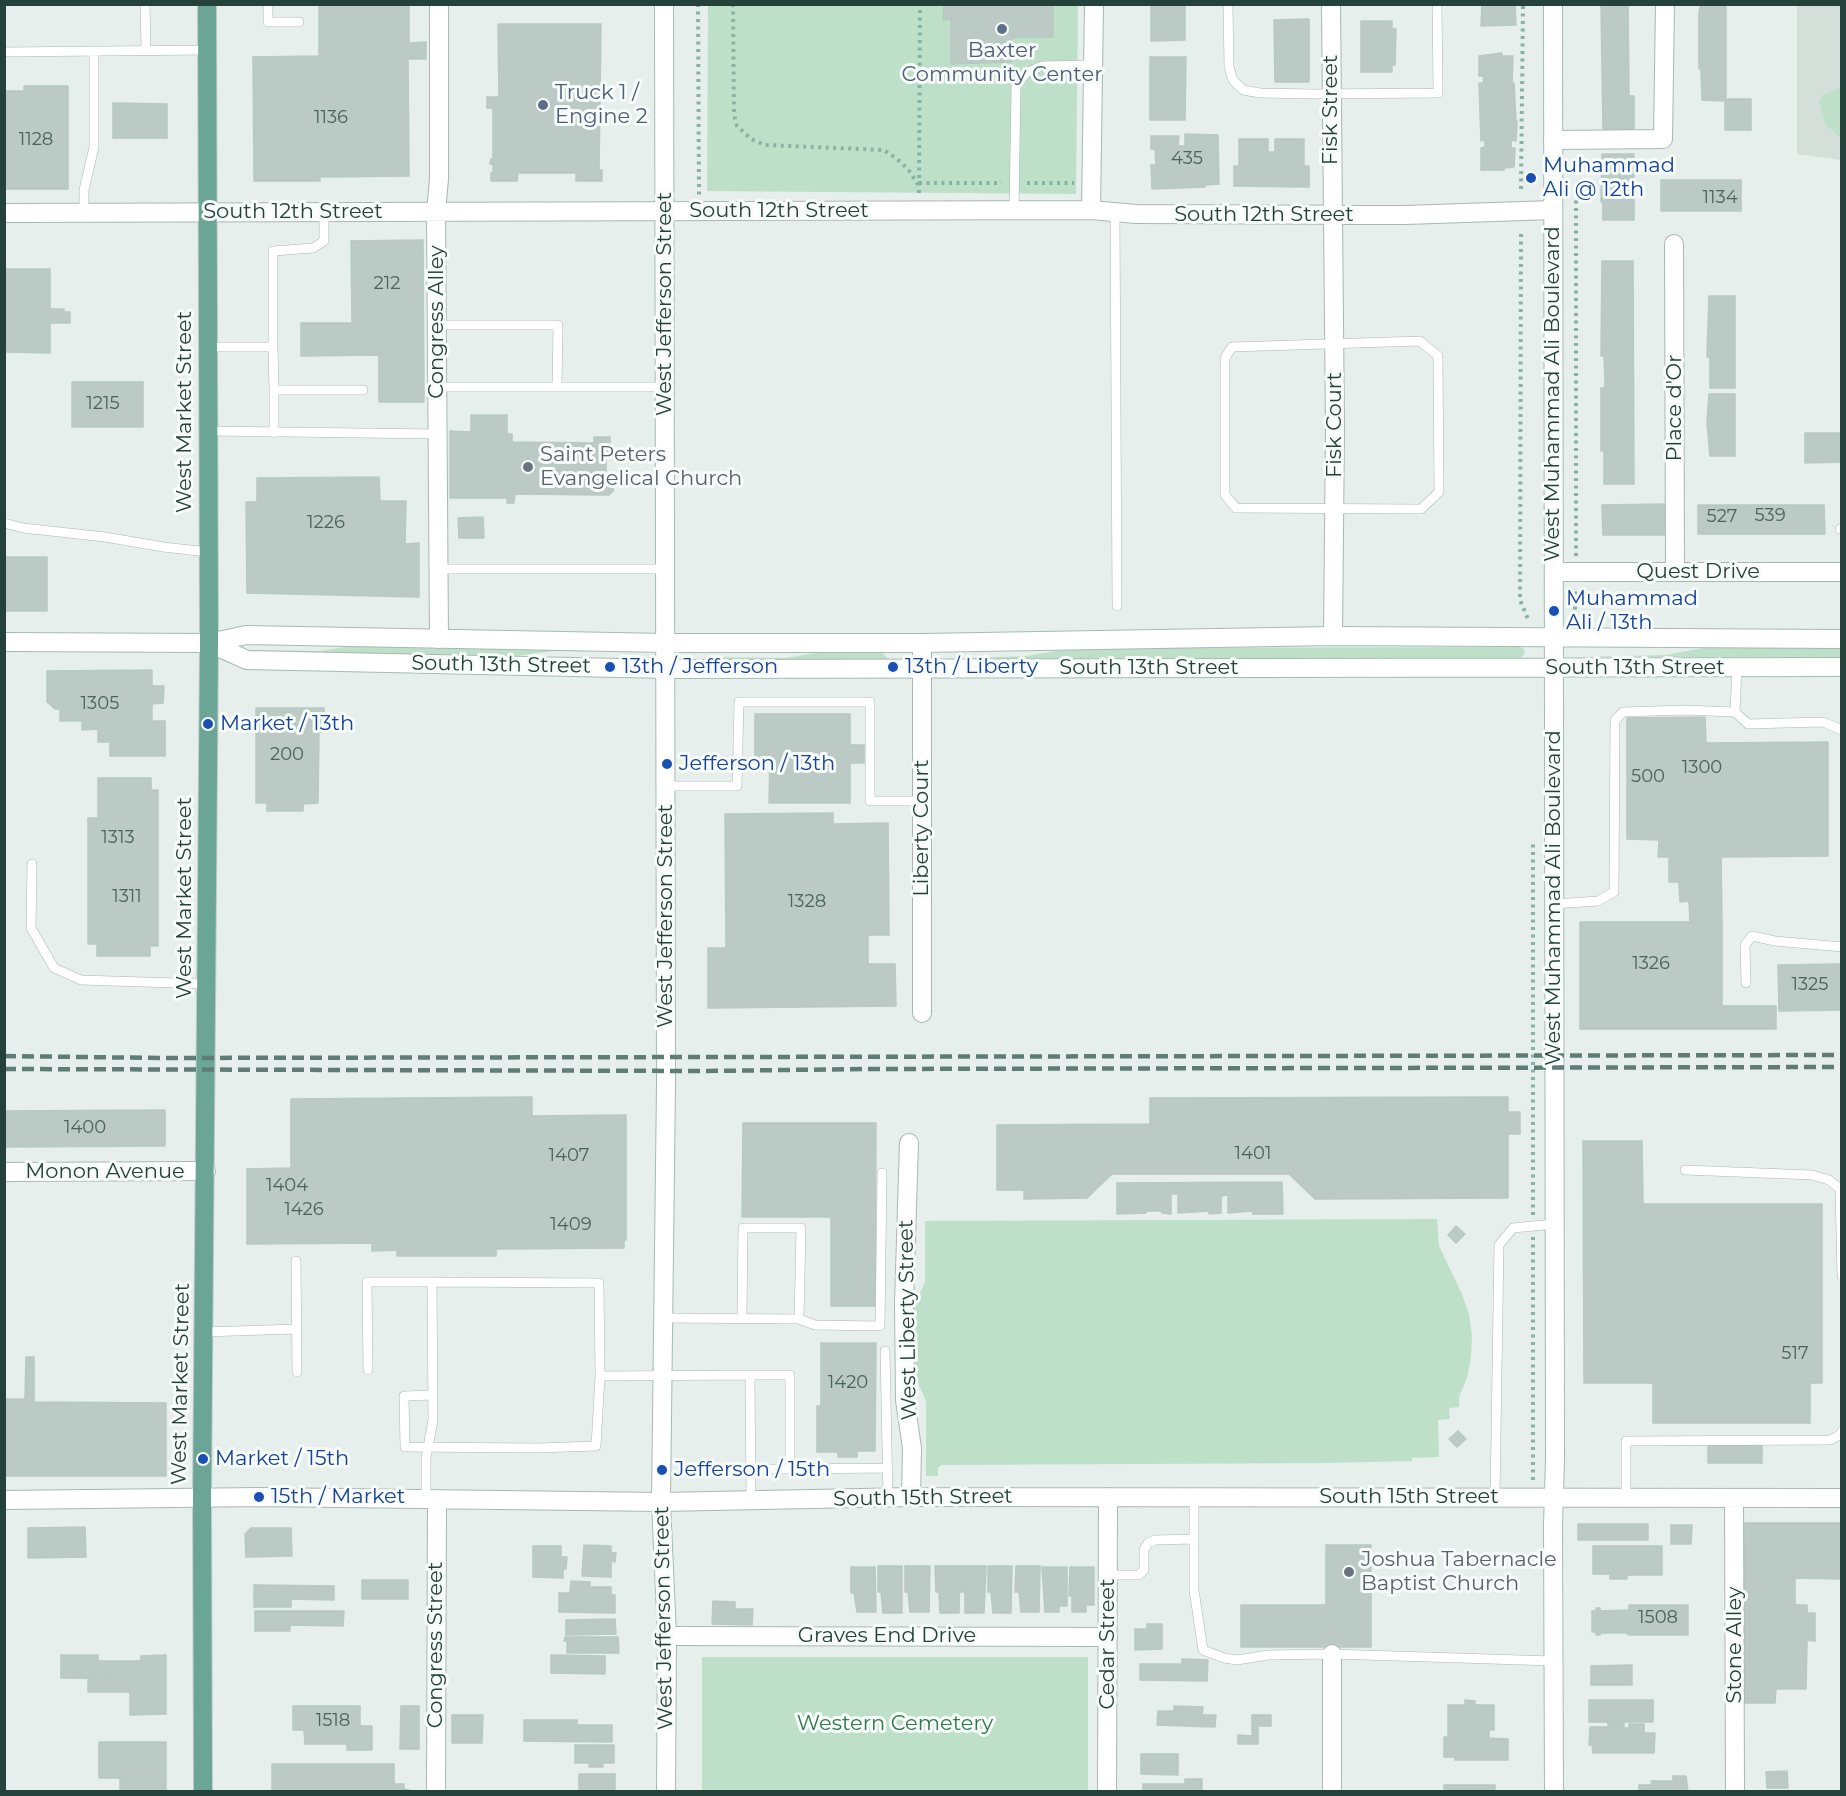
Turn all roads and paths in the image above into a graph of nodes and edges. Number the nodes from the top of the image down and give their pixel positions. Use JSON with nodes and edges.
{"nodes":[{"id":1,"x":145,"y":4,"type":"edge"},
{"id":2,"x":207,"y":4,"type":"edge"},
{"id":3,"x":268,"y":4,"type":"edge"},
{"id":4,"x":439,"y":4,"type":"edge"},
{"id":5,"x":664,"y":4,"type":"edge"},
{"id":6,"x":698,"y":4,"type":"edge"},
{"id":7,"x":733,"y":4,"type":"edge"},
{"id":8,"x":920,"y":4,"type":"edge"},
{"id":9,"x":1094,"y":4,"type":"edge"},
{"id":10,"x":1228,"y":4,"type":"edge"},
{"id":11,"x":1331,"y":4,"type":"edge"},
{"id":12,"x":1437,"y":4,"type":"edge"},
{"id":13,"x":1522,"y":4,"type":"edge"},
{"id":14,"x":1553,"y":4,"type":"edge"},
{"id":15,"x":1665,"y":4,"type":"edge"},
{"id":16,"x":299,"y":22,"type":"dead end"},
{"id":17,"x":146,"y":50,"type":"junction"},
{"id":18,"x":207,"y":50,"type":"junction"},
{"id":19,"x":94,"y":51,"type":"junction"},
{"id":20,"x":4,"y":52,"type":"edge"},
{"id":21,"x":1093,"y":65,"type":"junction"},
{"id":22,"x":1331,"y":94,"type":"junction"},
{"id":23,"x":1553,"y":140,"type":"junction"},
{"id":24,"x":1014,"y":183,"type":"junction"},
{"id":25,"x":1079,"y":183,"type":"dead end"},
{"id":26,"x":919,"y":185,"type":"junction"},
{"id":27,"x":1576,"y":185,"type":"dead end"},
{"id":28,"x":1521,"y":189,"type":"dead end"},
{"id":29,"x":710,"y":195,"type":"dead end"},
{"id":30,"x":919,"y":196,"type":"dead end"},
{"id":31,"x":1014,"y":210,"type":"junction"},
{"id":32,"x":1091,"y":210,"type":"junction"},
{"id":33,"x":1553,"y":210,"type":"junction"},
{"id":34,"x":665,"y":211,"type":"junction"},
{"id":35,"x":324,"y":212,"type":"junction"},
{"id":36,"x":436,"y":212,"type":"junction"},
{"id":37,"x":1115,"y":212,"type":"junction"},
{"id":38,"x":4,"y":213,"type":"edge"},
{"id":39,"x":84,"y":213,"type":"junction"},
{"id":40,"x":207,"y":213,"type":"junction"},
{"id":41,"x":1333,"y":215,"type":"junction"},
{"id":42,"x":1521,"y":234,"type":"dead end"},
{"id":43,"x":1674,"y":244,"type":"dead end"},
{"id":44,"x":437,"y":325,"type":"junction"},
{"id":45,"x":1334,"y":344,"type":"junction"},
{"id":46,"x":207,"y":347,"type":"junction"},
{"id":47,"x":273,"y":347,"type":"junction"},
{"id":48,"x":437,"y":387,"type":"junction"},
{"id":49,"x":557,"y":387,"type":"junction"},
{"id":50,"x":666,"y":387,"type":"junction"},
{"id":51,"x":274,"y":390,"type":"junction"},
{"id":52,"x":363,"y":390,"type":"dead end"},
{"id":53,"x":208,"y":431,"type":"junction"},
{"id":54,"x":274,"y":433,"type":"junction"},
{"id":55,"x":438,"y":434,"type":"junction"},
{"id":56,"x":1334,"y":508,"type":"junction"},
{"id":57,"x":4,"y":523,"type":"edge"},
{"id":58,"x":208,"y":552,"type":"junction"},
{"id":59,"x":439,"y":569,"type":"junction"},
{"id":60,"x":666,"y":569,"type":"junction"},
{"id":61,"x":1554,"y":572,"type":"junction"},
{"id":62,"x":1576,"y":572,"type":"junction"},
{"id":63,"x":1675,"y":572,"type":"junction"},
{"id":64,"x":1842,"y":572,"type":"edge"},
{"id":65,"x":1118,"y":606,"type":"dead end"},
{"id":66,"x":1575,"y":617,"type":"dead end"},
{"id":67,"x":1528,"y":620,"type":"dead end"},
{"id":68,"x":1333,"y":636,"type":"junction"},
{"id":69,"x":1554,"y":637,"type":"junction"},
{"id":70,"x":439,"y":639,"type":"junction"},
{"id":71,"x":1842,"y":639,"type":"edge"},
{"id":72,"x":4,"y":642,"type":"edge"},
{"id":73,"x":209,"y":643,"type":"junction"},
{"id":74,"x":666,"y":643,"type":"junction"},
{"id":75,"x":922,"y":643,"type":"junction"},
{"id":76,"x":1737,"y":667,"type":"junction"},
{"id":77,"x":1842,"y":667,"type":"edge"},
{"id":78,"x":923,"y":668,"type":"junction"},
{"id":79,"x":1554,"y":668,"type":"junction"},
{"id":80,"x":666,"y":669,"type":"junction"},
{"id":81,"x":1735,"y":712,"type":"junction"},
{"id":82,"x":1842,"y":730,"type":"edge"},
{"id":83,"x":666,"y":786,"type":"junction"},
{"id":84,"x":922,"y":801,"type":"junction"},
{"id":85,"x":1533,"y":842,"type":"dead end"},
{"id":86,"x":32,"y":864,"type":"dead end"},
{"id":87,"x":1554,"y":904,"type":"junction"},
{"id":88,"x":1842,"y":946,"type":"edge"},
{"id":89,"x":1746,"y":983,"type":"dead end"},
{"id":90,"x":207,"y":984,"type":"junction"},
{"id":91,"x":922,"y":1012,"type":"dead end"},
{"id":92,"x":909,"y":1143,"type":"dead end"},
{"id":93,"x":1685,"y":1170,"type":"dead end"},
{"id":94,"x":206,"y":1171,"type":"junction"},
{"id":95,"x":4,"y":1172,"type":"edge"},
{"id":96,"x":882,"y":1173,"type":"dead end"},
{"id":97,"x":1841,"y":1189,"type":"edge"},
{"id":98,"x":1554,"y":1224,"type":"junction"},
{"id":99,"x":1533,"y":1225,"type":"junction"},
{"id":100,"x":296,"y":1261,"type":"dead end"},
{"id":101,"x":1842,"y":1276,"type":"edge"},
{"id":102,"x":432,"y":1282,"type":"junction"},
{"id":103,"x":664,"y":1318,"type":"junction"},
{"id":104,"x":742,"y":1318,"type":"junction"},
{"id":105,"x":799,"y":1319,"type":"junction"},
{"id":106,"x":296,"y":1329,"type":"junction"},
{"id":107,"x":204,"y":1332,"type":"junction"},
{"id":108,"x":885,"y":1351,"type":"dead end"},
{"id":109,"x":368,"y":1370,"type":"dead end"},
{"id":110,"x":297,"y":1372,"type":"dead end"},
{"id":111,"x":750,"y":1375,"type":"junction"},
{"id":112,"x":600,"y":1376,"type":"junction"},
{"id":113,"x":663,"y":1377,"type":"junction"},
{"id":114,"x":433,"y":1395,"type":"junction"},
{"id":115,"x":1842,"y":1431,"type":"edge"},
{"id":116,"x":428,"y":1447,"type":"junction"},
{"id":117,"x":888,"y":1468,"type":"junction"},
{"id":118,"x":751,"y":1469,"type":"junction"},
{"id":119,"x":790,"y":1469,"type":"junction"},
{"id":120,"x":1533,"y":1480,"type":"dead end"},
{"id":121,"x":202,"y":1497,"type":"junction"},
{"id":122,"x":888,"y":1497,"type":"junction"},
{"id":123,"x":911,"y":1497,"type":"junction"},
{"id":124,"x":1108,"y":1497,"type":"junction"},
{"id":125,"x":1194,"y":1497,"type":"junction"},
{"id":126,"x":1495,"y":1497,"type":"junction"},
{"id":127,"x":1553,"y":1498,"type":"junction"},
{"id":128,"x":1626,"y":1498,"type":"junction"},
{"id":129,"x":1734,"y":1498,"type":"junction"},
{"id":130,"x":1842,"y":1498,"type":"edge"},
{"id":131,"x":431,"y":1499,"type":"junction"},
{"id":132,"x":4,"y":1500,"type":"edge"},
{"id":133,"x":751,"y":1500,"type":"junction"},
{"id":134,"x":661,"y":1502,"type":"junction"},
{"id":135,"x":1194,"y":1539,"type":"junction"},
{"id":136,"x":1108,"y":1575,"type":"junction"},
{"id":137,"x":667,"y":1636,"type":"junction"},
{"id":138,"x":1108,"y":1636,"type":"junction"},
{"id":139,"x":1332,"y":1654,"type":"junction"},
{"id":140,"x":1553,"y":1661,"type":"junction"},
{"id":141,"x":203,"y":1791,"type":"edge"},
{"id":142,"x":436,"y":1791,"type":"edge"},
{"id":143,"x":666,"y":1791,"type":"edge"},
{"id":144,"x":1107,"y":1791,"type":"edge"},
{"id":145,"x":1332,"y":1791,"type":"edge"},
{"id":146,"x":1554,"y":1791,"type":"edge"},
{"id":147,"x":1735,"y":1791,"type":"edge"}],
"edges":[{"from":1,"to":17,"type":"lane"},
{"from":2,"to":18,"type":"main road","name":"West Market Street"},
{"from":3,"to":16,"type":"lane"},
{"from":4,"to":36,"type":"street","name":"Congress Alley"},
{"from":5,"to":34,"type":"street","name":"West Jefferson Street"},
{"from":6,"to":29,"type":"path"},
{"from":7,"to":26,"type":"path"},
{"from":8,"to":26,"type":"path"},
{"from":9,"to":21,"type":"street"},
{"from":10,"to":22,"type":"lane"},
{"from":11,"to":22,"type":"street","name":"Fisk Street"},
{"from":12,"to":22,"type":"lane"},
{"from":13,"to":28,"type":"path"},
{"from":14,"to":23,"type":"street","name":"West Muhammad Ali Boulevard"},
{"from":15,"to":23,"type":"street"},
{"from":17,"to":18,"type":"lane"},
{"from":17,"to":19,"type":"lane"},
{"from":18,"to":40,"type":"main road","name":"West Market Street"},
{"from":19,"to":20,"type":"lane"},
{"from":19,"to":39,"type":"lane"},
{"from":21,"to":24,"type":"lane"},
{"from":21,"to":32,"type":"street"},
{"from":22,"to":41,"type":"street","name":"Fisk Street"},
{"from":23,"to":33,"type":"street","name":"West Muhammad Ali Boulevard"},
{"from":24,"to":25,"type":"path"},
{"from":24,"to":26,"type":"path"},
{"from":24,"to":31,"type":"lane"},
{"from":26,"to":30,"type":"path"},
{"from":27,"to":62,"type":"path"},
{"from":31,"to":32,"type":"street","name":"South 12th Street"},
{"from":31,"to":34,"type":"street","name":"South 12th Street"},
{"from":32,"to":37,"type":"street","name":"South 12th Street"},
{"from":33,"to":41,"type":"street","name":"South 12th Street"},
{"from":33,"to":61,"type":"street","name":"West Muhammad Ali Boulevard"},
{"from":34,"to":36,"type":"street","name":"South 12th Street"},
{"from":34,"to":50,"type":"street","name":"West Jefferson Street"},
{"from":35,"to":36,"type":"street","name":"South 12th Street"},
{"from":35,"to":40,"type":"street","name":"South 12th Street"},
{"from":35,"to":47,"type":"lane"},
{"from":36,"to":44,"type":"street","name":"Congress Alley"},
{"from":37,"to":41,"type":"street","name":"South 12th Street"},
{"from":37,"to":65,"type":"lane"},
{"from":38,"to":39,"type":"street","name":"South 12th Street"},
{"from":39,"to":40,"type":"street","name":"South 12th Street"},
{"from":40,"to":46,"type":"main road","name":"West Market Street"},
{"from":41,"to":45,"type":"street","name":"Fisk Court"},
{"from":42,"to":67,"type":"path"},
{"from":43,"to":63,"type":"street","name":"Place d'Or"},
{"from":44,"to":48,"type":"street","name":"Congress Alley"},
{"from":44,"to":49,"type":"lane"},
{"from":45,"to":56,"type":"street","name":"Fisk Court"},
{"from":45,"to":56,"type":"lane"},
{"from":45,"to":56,"type":"lane"},
{"from":46,"to":47,"type":"lane"},
{"from":46,"to":53,"type":"main road","name":"West Market Street"},
{"from":47,"to":51,"type":"lane"},
{"from":48,"to":49,"type":"lane"},
{"from":48,"to":55,"type":"street","name":"Congress Alley"},
{"from":49,"to":50,"type":"lane"},
{"from":50,"to":60,"type":"street","name":"West Jefferson Street"},
{"from":51,"to":52,"type":"lane"},
{"from":51,"to":54,"type":"lane"},
{"from":53,"to":54,"type":"lane"},
{"from":53,"to":58,"type":"main road","name":"West Market Street"},
{"from":54,"to":55,"type":"lane"},
{"from":55,"to":59,"type":"street","name":"Congress Alley"},
{"from":56,"to":68,"type":"street","name":"Fisk Court"},
{"from":57,"to":58,"type":"lane"},
{"from":58,"to":73,"type":"main road","name":"West Market Street"},
{"from":59,"to":60,"type":"lane"},
{"from":59,"to":70,"type":"street","name":"Congress Alley"},
{"from":60,"to":74,"type":"street","name":"West Jefferson Street"},
{"from":61,"to":62,"type":"street","name":"Quest Drive"},
{"from":61,"to":69,"type":"street","name":"West Muhammad Ali Boulevard"},
{"from":62,"to":63,"type":"street","name":"Quest Drive"},
{"from":62,"to":66,"type":"path"},
{"from":63,"to":64,"type":"street","name":"Quest Drive"},
{"from":68,"to":69,"type":"street","name":"South 13th Street"},
{"from":68,"to":75,"type":"street","name":"South 13th Street"},
{"from":69,"to":71,"type":"street","name":"South 13th Street"},
{"from":69,"to":79,"type":"street","name":"West Muhammad Ali Boulevard"},
{"from":70,"to":73,"type":"street","name":"South 13th Street"},
{"from":70,"to":74,"type":"street","name":"South 13th Street"},
{"from":72,"to":73,"type":"street","name":"South 13th Street"},
{"from":73,"to":80,"type":"street","name":"South 13th Street"},
{"from":73,"to":90,"type":"main road","name":"West Market Street"},
{"from":74,"to":75,"type":"street","name":"South 13th Street"},
{"from":74,"to":80,"type":"street","name":"West Jefferson Street"},
{"from":75,"to":78,"type":"street","name":"Liberty Court"},
{"from":76,"to":77,"type":"street","name":"South 13th Street"},
{"from":76,"to":79,"type":"street","name":"South 13th Street"},
{"from":76,"to":81,"type":"lane"},
{"from":78,"to":79,"type":"street","name":"South 13th Street"},
{"from":78,"to":80,"type":"street","name":"South 13th Street"},
{"from":78,"to":84,"type":"street","name":"Liberty Court"},
{"from":79,"to":87,"type":"street","name":"West Muhammad Ali Boulevard"},
{"from":80,"to":83,"type":"street","name":"West Jefferson Street"},
{"from":81,"to":82,"type":"lane"},
{"from":81,"to":87,"type":"lane"},
{"from":83,"to":84,"type":"lane"},
{"from":83,"to":103,"type":"street","name":"West Jefferson Street"},
{"from":84,"to":91,"type":"street","name":"Liberty Court"},
{"from":85,"to":99,"type":"path"},
{"from":86,"to":90,"type":"lane"},
{"from":87,"to":98,"type":"street","name":"West Muhammad Ali Boulevard"},
{"from":88,"to":89,"type":"lane"},
{"from":90,"to":94,"type":"main road","name":"West Market Street"},
{"from":92,"to":123,"type":"street","name":"West Liberty Street"},
{"from":93,"to":97,"type":"lane"},
{"from":94,"to":95,"type":"street","name":"Monon Avenue"},
{"from":94,"to":107,"type":"main road","name":"West Market Street"},
{"from":96,"to":105,"type":"lane"},
{"from":97,"to":101,"type":"lane"},
{"from":98,"to":99,"type":"lane"},
{"from":98,"to":127,"type":"street","name":"West Muhammad Ali Boulevard"},
{"from":99,"to":120,"type":"path"},
{"from":99,"to":126,"type":"lane"},
{"from":100,"to":106,"type":"lane"},
{"from":102,"to":109,"type":"lane"},
{"from":102,"to":112,"type":"lane"},
{"from":102,"to":114,"type":"lane"},
{"from":103,"to":104,"type":"lane"},
{"from":103,"to":113,"type":"street","name":"West Jefferson Street"},
{"from":104,"to":105,"type":"lane"},
{"from":104,"to":105,"type":"lane"},
{"from":106,"to":107,"type":"lane"},
{"from":106,"to":110,"type":"lane"},
{"from":107,"to":121,"type":"main road","name":"West Market Street"},
{"from":108,"to":117,"type":"lane"},
{"from":111,"to":113,"type":"lane"},
{"from":111,"to":118,"type":"lane"},
{"from":111,"to":119,"type":"lane"},
{"from":112,"to":113,"type":"lane"},
{"from":112,"to":116,"type":"lane"},
{"from":113,"to":134,"type":"street","name":"West Jefferson Street"},
{"from":114,"to":116,"type":"lane"},
{"from":114,"to":116,"type":"lane"},
{"from":115,"to":128,"type":"lane"},
{"from":116,"to":131,"type":"lane"},
{"from":117,"to":119,"type":"lane"},
{"from":117,"to":122,"type":"lane"},
{"from":118,"to":119,"type":"lane"},
{"from":118,"to":133,"type":"lane"},
{"from":121,"to":131,"type":"street","name":"South 15th Street"},
{"from":121,"to":132,"type":"street","name":"South 15th Street"},
{"from":121,"to":141,"type":"main road","name":"West Market Street"},
{"from":122,"to":123,"type":"street","name":"South 15th Street"},
{"from":122,"to":133,"type":"street","name":"South 15th Street"},
{"from":123,"to":124,"type":"street","name":"South 15th Street"},
{"from":124,"to":125,"type":"street","name":"South 15th Street"},
{"from":124,"to":136,"type":"street","name":"Cedar Street"},
{"from":125,"to":126,"type":"street","name":"South 15th Street"},
{"from":125,"to":135,"type":"lane"},
{"from":126,"to":127,"type":"street","name":"South 15th Street"},
{"from":127,"to":128,"type":"street","name":"South 15th Street"},
{"from":127,"to":140,"type":"street","name":"West Muhammad Ali Boulevard"},
{"from":128,"to":129,"type":"street","name":"South 15th Street"},
{"from":129,"to":130,"type":"street","name":"South 15th Street"},
{"from":129,"to":147,"type":"street","name":"Stone Alley"},
{"from":131,"to":134,"type":"street","name":"South 15th Street"},
{"from":131,"to":142,"type":"street","name":"Congress Street"},
{"from":133,"to":134,"type":"street","name":"South 15th Street"},
{"from":134,"to":137,"type":"street","name":"West Jefferson Street"},
{"from":135,"to":136,"type":"lane"},
{"from":135,"to":139,"type":"lane"},
{"from":136,"to":138,"type":"street","name":"Cedar Street"},
{"from":137,"to":138,"type":"street","name":"Graves End Drive"},
{"from":137,"to":143,"type":"street","name":"West Jefferson Street"},
{"from":138,"to":144,"type":"street","name":"Cedar Street"},
{"from":139,"to":140,"type":"lane"},
{"from":139,"to":145,"type":"street"},
{"from":140,"to":146,"type":"street","name":"West Muhammad Ali Boulevard"}]}
